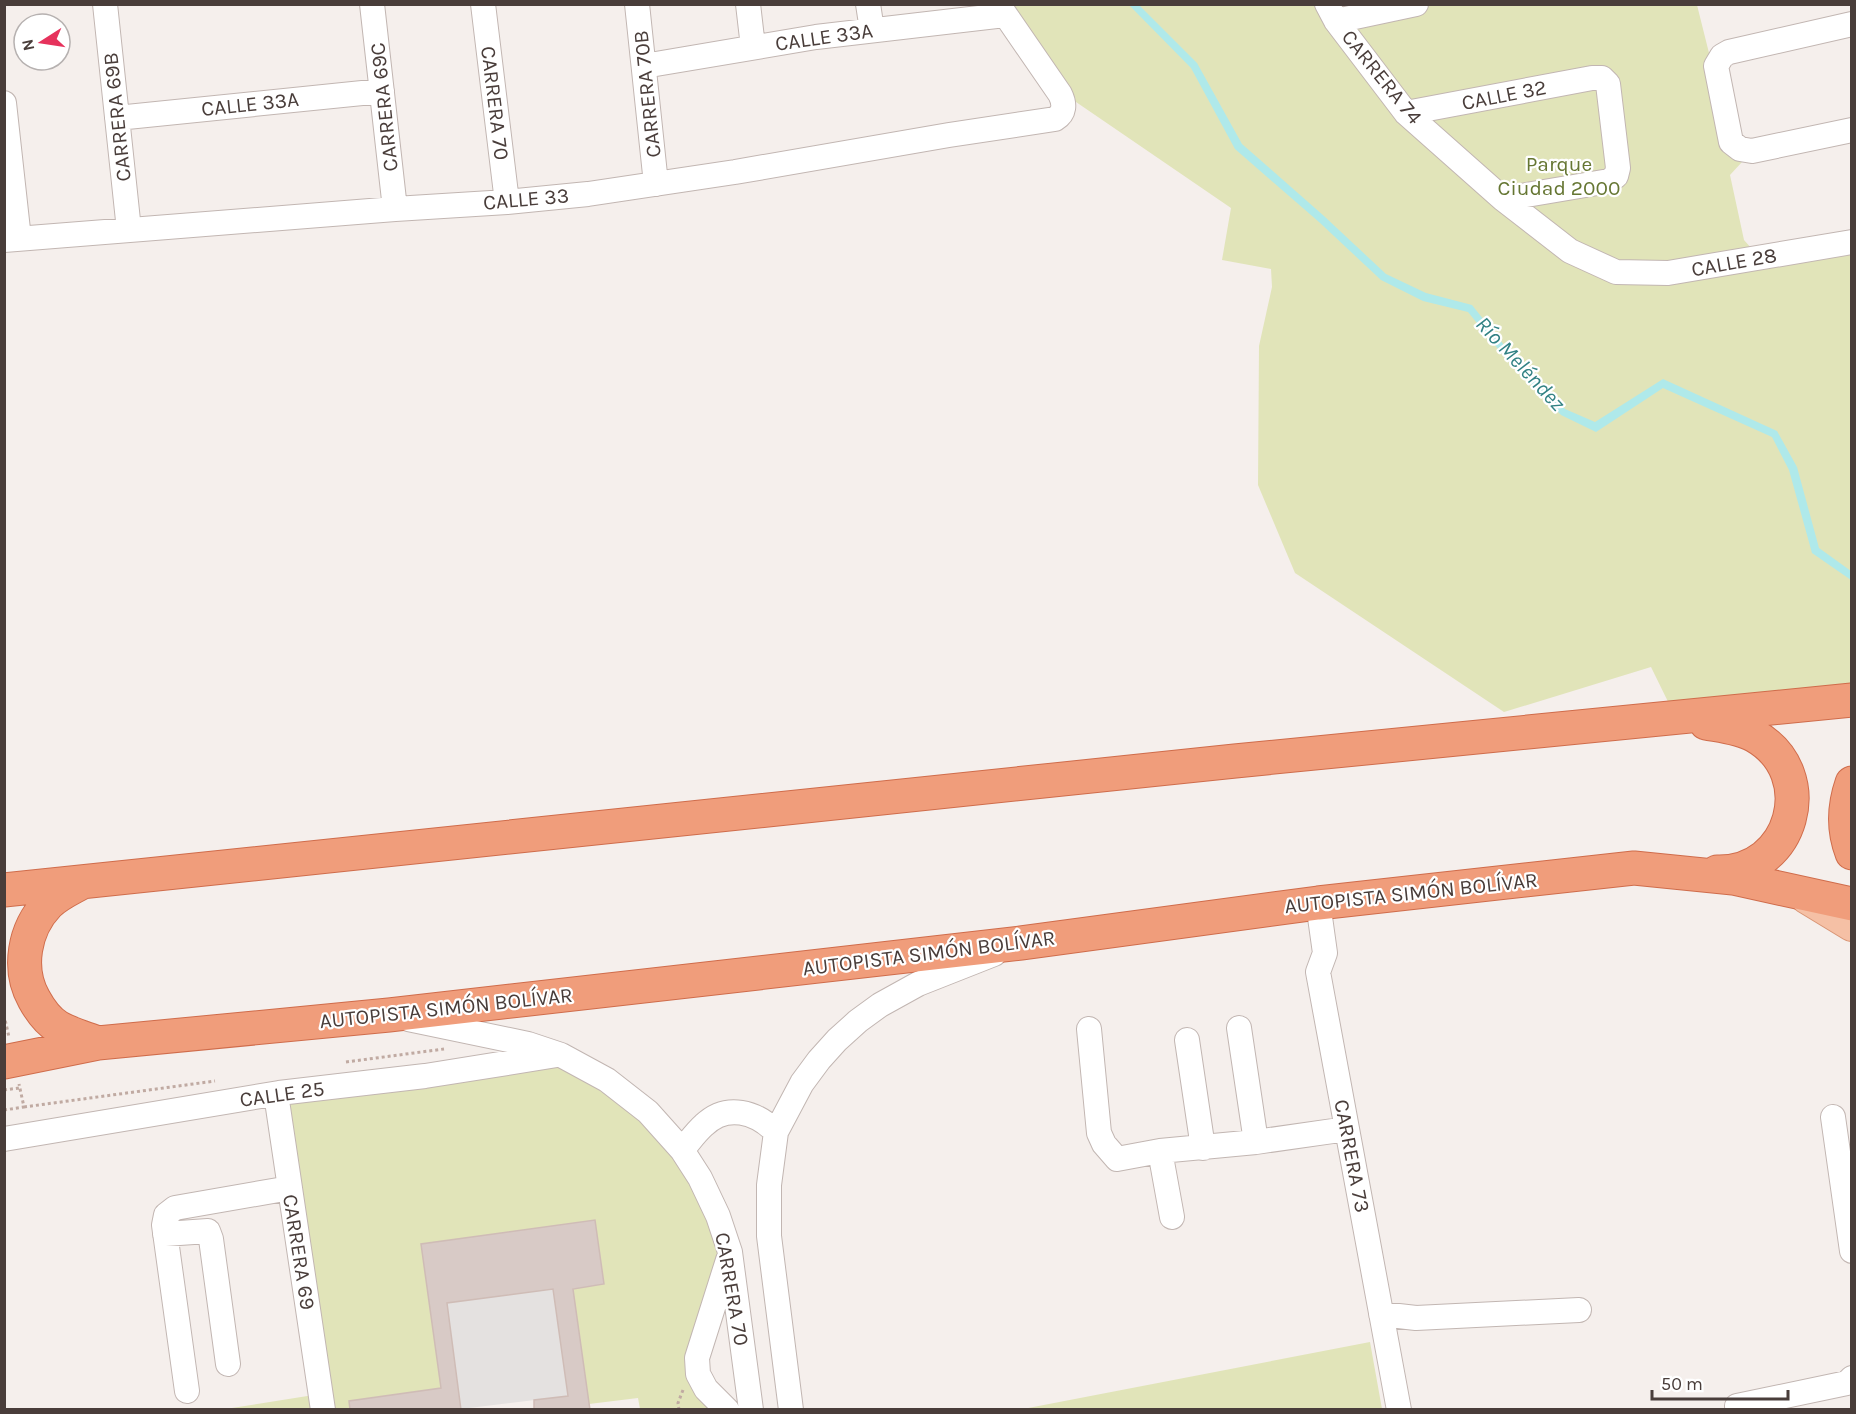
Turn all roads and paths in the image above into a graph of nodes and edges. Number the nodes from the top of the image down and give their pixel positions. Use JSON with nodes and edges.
{"nodes":[{"id":1,"x":105,"y":4,"type":"edge"},
{"id":2,"x":372,"y":4,"type":"edge"},
{"id":3,"x":483,"y":4,"type":"edge"},
{"id":4,"x":637,"y":4,"type":"edge"},
{"id":5,"x":748,"y":4,"type":"edge"},
{"id":6,"x":868,"y":4,"type":"edge"},
{"id":7,"x":1416,"y":4,"type":"edge"},
{"id":8,"x":1001,"y":10,"type":"edge"},
{"id":9,"x":1332,"y":13,"type":"edge"},
{"id":10,"x":1851,"y":24,"type":"edge"},
{"id":11,"x":872,"y":30,"type":"junction"},
{"id":12,"x":753,"y":47,"type":"junction"},
{"id":13,"x":644,"y":66,"type":"junction"},
{"id":14,"x":382,"y":91,"type":"junction"},
{"id":15,"x":4,"y":103,"type":"edge"},
{"id":16,"x":1406,"y":113,"type":"junction"},
{"id":17,"x":117,"y":118,"type":"junction"},
{"id":18,"x":1851,"y":130,"type":"edge"},
{"id":19,"x":656,"y":184,"type":"junction"},
{"id":20,"x":1503,"y":200,"type":"junction"},
{"id":21,"x":507,"y":202,"type":"junction"},
{"id":22,"x":395,"y":209,"type":"junction"},
{"id":23,"x":129,"y":230,"type":"junction"},
{"id":24,"x":12,"y":239,"type":"edge"},
{"id":25,"x":1851,"y":242,"type":"edge"},
{"id":26,"x":1616,"y":272,"type":"joint"},
{"id":27,"x":1851,"y":700,"type":"edge"},
{"id":28,"x":1676,"y":718,"type":"junction"},
{"id":29,"x":1851,"y":783,"type":"edge"},
{"id":30,"x":1851,"y":853,"type":"edge"},
{"id":31,"x":1661,"y":870,"type":"junction"},
{"id":32,"x":86,"y":881,"type":"junction"},
{"id":33,"x":13,"y":886,"type":"edge"},
{"id":34,"x":1797,"y":892,"type":"junction"},
{"id":35,"x":1318,"y":903,"type":"junction"},
{"id":36,"x":1851,"y":904,"type":"edge"},
{"id":37,"x":1851,"y":925,"type":"edge"},
{"id":38,"x":1021,"y":943,"type":"junction"},
{"id":39,"x":389,"y":1015,"type":"junction"},
{"id":40,"x":1239,"y":1028,"type":"dead end"},
{"id":41,"x":1089,"y":1029,"type":"dead end"},
{"id":42,"x":1187,"y":1040,"type":"dead end"},
{"id":43,"x":98,"y":1042,"type":"junction"},
{"id":44,"x":561,"y":1055,"type":"junction"},
{"id":45,"x":8,"y":1073,"type":"edge"},
{"id":46,"x":276,"y":1094,"type":"junction"},
{"id":47,"x":1833,"y":1117,"type":"dead end"},
{"id":48,"x":1347,"y":1129,"type":"junction"},
{"id":49,"x":776,"y":1132,"type":"junction"},
{"id":50,"x":4,"y":1139,"type":"edge"},
{"id":51,"x":1256,"y":1143,"type":"junction"},
{"id":52,"x":1203,"y":1148,"type":"junction"},
{"id":53,"x":682,"y":1150,"type":"junction"},
{"id":54,"x":1160,"y":1151,"type":"junction"},
{"id":55,"x":290,"y":1188,"type":"junction"},
{"id":56,"x":1172,"y":1217,"type":"dead end"},
{"id":57,"x":165,"y":1234,"type":"junction"},
{"id":58,"x":1851,"y":1251,"type":"edge"},
{"id":59,"x":730,"y":1252,"type":"junction"},
{"id":60,"x":1579,"y":1310,"type":"dead end"},
{"id":61,"x":1381,"y":1314,"type":"junction"},
{"id":62,"x":228,"y":1364,"type":"dead end"},
{"id":63,"x":1851,"y":1378,"type":"edge"},
{"id":64,"x":187,"y":1391,"type":"dead end"},
{"id":65,"x":1737,"y":1406,"type":"dead end"},
{"id":66,"x":323,"y":1410,"type":"edge"},
{"id":67,"x":727,"y":1410,"type":"edge"},
{"id":68,"x":752,"y":1410,"type":"edge"},
{"id":69,"x":792,"y":1410,"type":"edge"},
{"id":70,"x":1399,"y":1410,"type":"edge"}],
"edges":[{"from":1,"to":17,"type":"street","name":"CARRERA 69B"},
{"from":2,"to":14,"type":"street","name":"CARRERA 69C"},
{"from":3,"to":21,"type":"street","name":"CARRERA 70"},
{"from":4,"to":13,"type":"street","name":"CARRERA 70B"},
{"from":5,"to":12,"type":"street"},
{"from":6,"to":11,"type":"street"},
{"from":7,"to":9,"type":"street"},
{"from":8,"to":11,"type":"street","name":"CALLE 33A"},
{"from":8,"to":19,"type":"street","name":"CALLE 33"},
{"from":9,"to":16,"type":"street","name":"CARRERA 74"},
{"from":10,"to":18,"type":"street"},
{"from":11,"to":12,"type":"street","name":"CALLE 33A"},
{"from":12,"to":13,"type":"street","name":"CALLE 33A"},
{"from":13,"to":19,"type":"street","name":"CARRERA 70B"},
{"from":14,"to":17,"type":"street","name":"CALLE 33A"},
{"from":14,"to":22,"type":"street","name":"CARRERA 69C"},
{"from":15,"to":24,"type":"street"},
{"from":16,"to":20,"type":"street","name":"CARRERA 74"},
{"from":16,"to":20,"type":"street","name":"CALLE 32"},
{"from":17,"to":23,"type":"street","name":"CARRERA 69B"},
{"from":19,"to":21,"type":"street","name":"CALLE 33"},
{"from":20,"to":26,"type":"street","name":"CARRERA 74"},
{"from":21,"to":22,"type":"street","name":"CALLE 33"},
{"from":22,"to":23,"type":"street","name":"CALLE 33"},
{"from":23,"to":24,"type":"street","name":"CALLE 33"},
{"from":25,"to":26,"type":"street","name":"CALLE 28"},
{"from":27,"to":28,"type":"highway"},
{"from":28,"to":31,"type":"highway"},
{"from":28,"to":32,"type":"highway"},
{"from":29,"to":30,"type":"highway"},
{"from":31,"to":34,"type":"highway","name":"AUTOPISTA SIMÓN BOLÍVAR"},
{"from":31,"to":35,"type":"highway","name":"AUTOPISTA SIMÓN BOLÍVAR"},
{"from":32,"to":33,"type":"highway"},
{"from":32,"to":43,"type":"highway"},
{"from":34,"to":36,"type":"highway","name":"AUTOPISTA SIMÓN BOLÍVAR"},
{"from":34,"to":37,"type":"main road"},
{"from":35,"to":38,"type":"highway","name":"AUTOPISTA SIMÓN BOLÍVAR"},
{"from":35,"to":48,"type":"street","name":"CARRERA 73"},
{"from":38,"to":39,"type":"highway","name":"AUTOPISTA SIMÓN BOLÍVAR"},
{"from":38,"to":49,"type":"street","name":"CARRERA 70"},
{"from":39,"to":43,"type":"highway","name":"AUTOPISTA SIMÓN BOLÍVAR"},
{"from":39,"to":44,"type":"street","name":"CARRERA 70"},
{"from":40,"to":51,"type":"street"},
{"from":41,"to":54,"type":"street"},
{"from":42,"to":52,"type":"street"},
{"from":43,"to":45,"type":"highway","name":"AUTOPISTA SIMÓN BOLÍVAR"},
{"from":44,"to":46,"type":"street","name":"CALLE 25"},
{"from":44,"to":53,"type":"street","name":"CARRERA 70"},
{"from":46,"to":50,"type":"street","name":"CALLE 25"},
{"from":46,"to":55,"type":"street","name":"CARRERA 69"},
{"from":47,"to":58,"type":"street"},
{"from":48,"to":51,"type":"street"},
{"from":48,"to":61,"type":"street","name":"CARRERA 73"},
{"from":49,"to":53,"type":"street"},
{"from":49,"to":69,"type":"street","name":"CARRERA 70"},
{"from":51,"to":52,"type":"street"},
{"from":52,"to":54,"type":"street"},
{"from":53,"to":59,"type":"street","name":"CARRERA 70"},
{"from":54,"to":56,"type":"street"},
{"from":55,"to":57,"type":"street"},
{"from":55,"to":66,"type":"street","name":"CARRERA 69"},
{"from":57,"to":62,"type":"street"},
{"from":57,"to":64,"type":"street"},
{"from":59,"to":67,"type":"street"},
{"from":59,"to":68,"type":"street","name":"CARRERA 70"},
{"from":60,"to":61,"type":"street"},
{"from":61,"to":70,"type":"street","name":"CARRERA 73"},
{"from":63,"to":65,"type":"street"}]}
